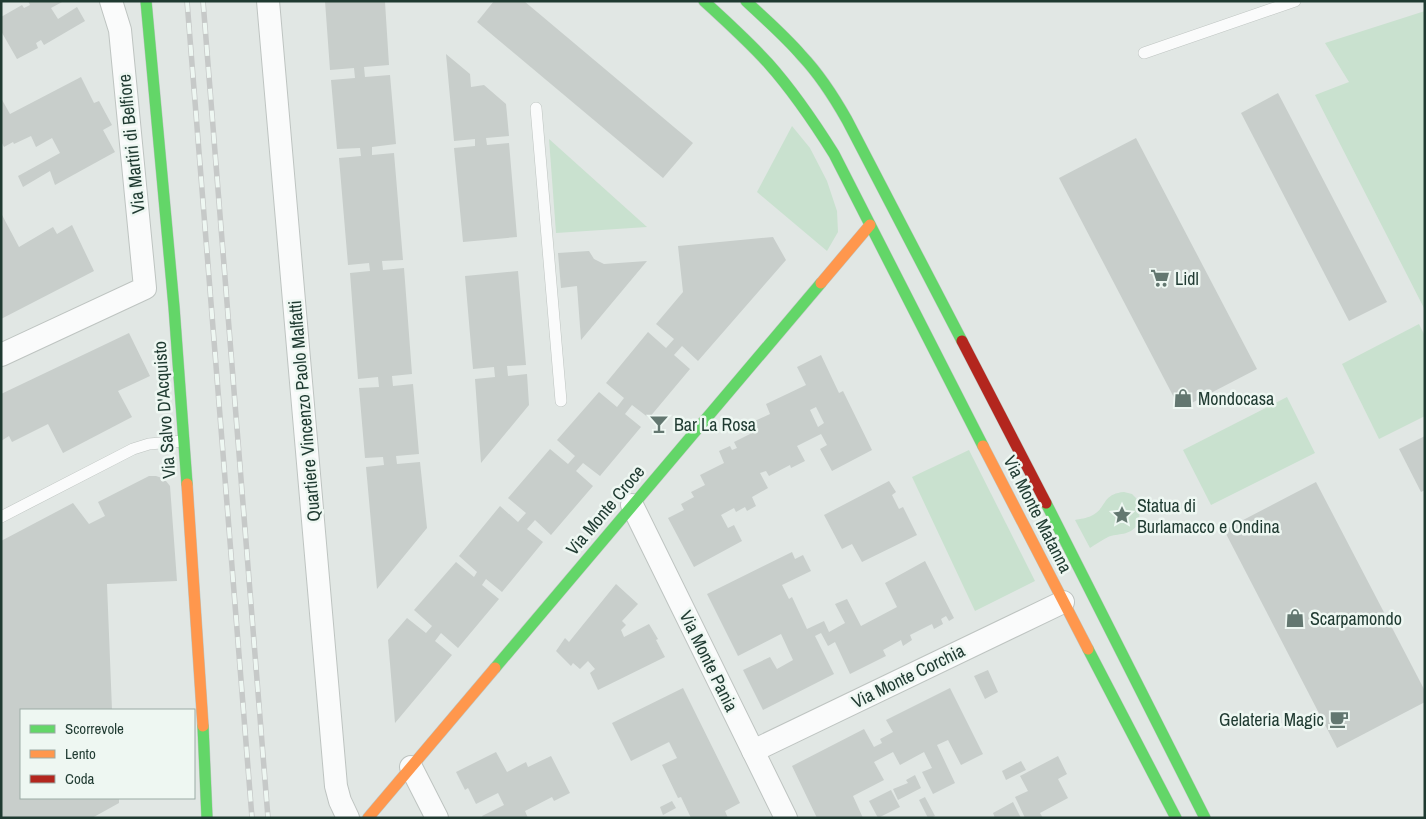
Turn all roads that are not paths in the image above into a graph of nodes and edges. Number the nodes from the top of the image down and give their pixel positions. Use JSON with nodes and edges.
{"nodes":[{"id":1,"x":111,"y":1,"type":"edge"},
{"id":2,"x":146,"y":1,"type":"edge"},
{"id":3,"x":268,"y":1,"type":"edge"},
{"id":4,"x":704,"y":1,"type":"edge"},
{"id":5,"x":746,"y":1,"type":"edge"},
{"id":6,"x":1295,"y":1,"type":"edge"},
{"id":7,"x":1144,"y":53,"type":"dead end"},
{"id":8,"x":536,"y":108,"type":"dead end"},
{"id":9,"x":870,"y":225,"type":"junction"},
{"id":10,"x":1,"y":355,"type":"edge"},
{"id":11,"x":560,"y":402,"type":"dead end"},
{"id":12,"x":184,"y":441,"type":"junction"},
{"id":13,"x":632,"y":505,"type":"junction"},
{"id":14,"x":1,"y":517,"type":"edge"},
{"id":15,"x":1064,"y":602,"type":"junction"},
{"id":16,"x":753,"y":751,"type":"junction"},
{"id":17,"x":411,"y":767,"type":"junction"},
{"id":18,"x":207,"y":818,"type":"edge"},
{"id":19,"x":348,"y":818,"type":"edge"},
{"id":20,"x":368,"y":818,"type":"edge"},
{"id":21,"x":436,"y":818,"type":"edge"},
{"id":22,"x":786,"y":818,"type":"edge"},
{"id":23,"x":1176,"y":818,"type":"edge"},
{"id":24,"x":1205,"y":818,"type":"edge"}],
"edges":[{"from":1,"to":10,"type":"street","name":"Via Martiri di Belfiore"},
{"from":2,"to":12,"type":"street","name":"Via Salvo D'Acquisto"},
{"from":3,"to":19,"type":"street","name":"Quartiere Vincenzo Paolo Malfatti"},
{"from":4,"to":9,"type":"street","name":"Via Monte Matanna"},
{"from":5,"to":24,"type":"street","name":"Via Monte Matanna"},
{"from":6,"to":7,"type":"lane"},
{"from":8,"to":11,"type":"lane"},
{"from":9,"to":13,"type":"street","name":"Via Monte Croce"},
{"from":9,"to":15,"type":"street","name":"Via Monte Matanna"},
{"from":12,"to":14,"type":"lane"},
{"from":12,"to":18,"type":"street","name":"Via Salvo D'Acquisto"},
{"from":13,"to":16,"type":"street","name":"Via Monte Pania"},
{"from":13,"to":17,"type":"street","name":"Via Monte Croce"},
{"from":15,"to":16,"type":"street","name":"Via Monte Corchia"},
{"from":15,"to":23,"type":"street","name":"Via Monte Matanna"},
{"from":16,"to":22,"type":"street","name":"Via Monte Pania"},
{"from":17,"to":20,"type":"street","name":"Via Monte Croce"},
{"from":17,"to":21,"type":"street"}]}
